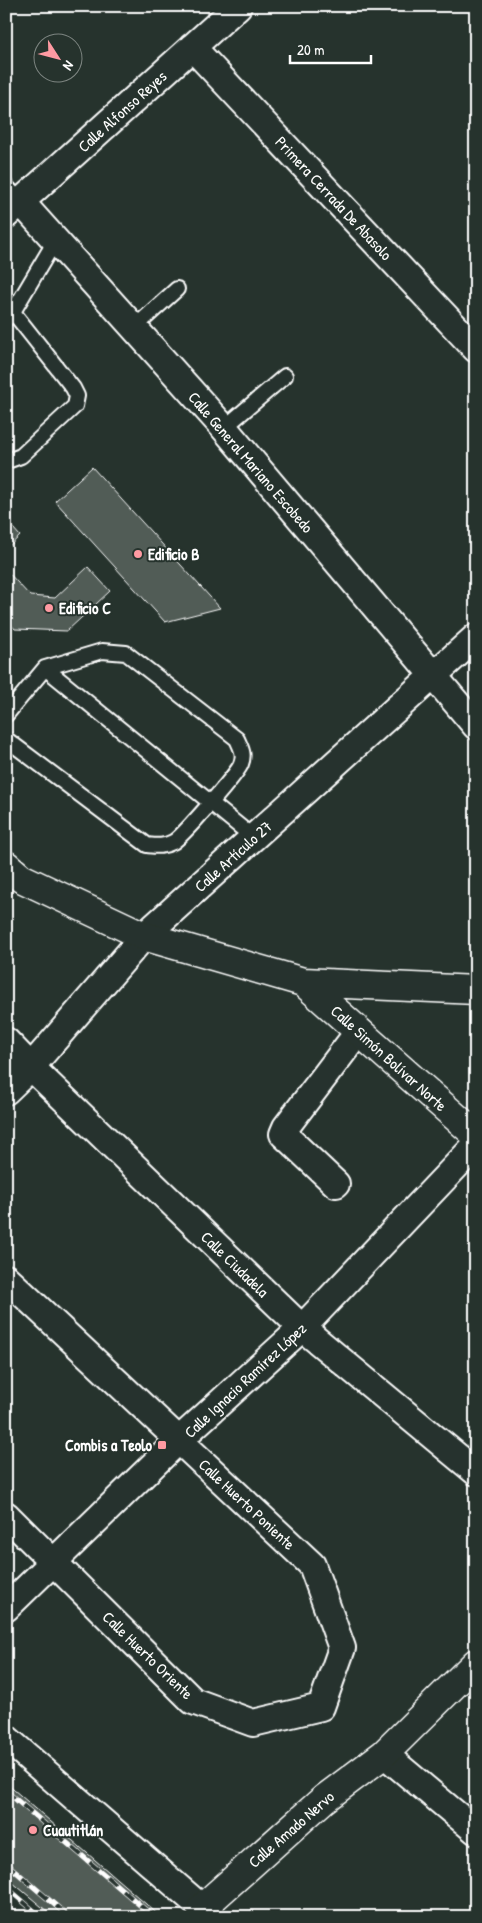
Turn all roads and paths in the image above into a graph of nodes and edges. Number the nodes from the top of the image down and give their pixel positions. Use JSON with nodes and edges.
{"nodes":[{"id":1,"x":238,"y":6,"type":"edge"},
{"id":2,"x":192,"y":47,"type":"junction"},
{"id":3,"x":11,"y":201,"type":"edge"},
{"id":4,"x":55,"y":241,"type":"junction"},
{"id":5,"x":177,"y":289,"type":"dead end"},
{"id":6,"x":10,"y":315,"type":"edge"},
{"id":7,"x":134,"y":328,"type":"junction"},
{"id":8,"x":476,"y":349,"type":"edge"},
{"id":9,"x":285,"y":376,"type":"dead end"},
{"id":10,"x":224,"y":428,"type":"junction"},
{"id":11,"x":6,"y":458,"type":"edge"},
{"id":12,"x":476,"y":637,"type":"edge"},
{"id":13,"x":45,"y":668,"type":"junction"},
{"id":14,"x":433,"y":677,"type":"junction"},
{"id":15,"x":6,"y":715,"type":"edge"},
{"id":16,"x":476,"y":726,"type":"edge"},
{"id":17,"x":6,"y":739,"type":"edge"},
{"id":18,"x":210,"y":802,"type":"junction"},
{"id":19,"x":254,"y":838,"type":"junction"},
{"id":20,"x":6,"y":865,"type":"edge"},
{"id":21,"x":144,"y":936,"type":"junction"},
{"id":22,"x":303,"y":982,"type":"junction"},
{"id":23,"x":476,"y":990,"type":"edge"},
{"id":24,"x":359,"y":1031,"type":"junction"},
{"id":25,"x":6,"y":1041,"type":"edge"},
{"id":26,"x":32,"y":1068,"type":"junction"},
{"id":27,"x":6,"y":1091,"type":"edge"},
{"id":28,"x":476,"y":1135,"type":"edge"},
{"id":29,"x":476,"y":1145,"type":"edge"},
{"id":30,"x":336,"y":1184,"type":"dead end"},
{"id":31,"x":6,"y":1278,"type":"edge"},
{"id":32,"x":302,"y":1328,"type":"junction"},
{"id":33,"x":179,"y":1440,"type":"junction"},
{"id":34,"x":476,"y":1472,"type":"edge"},
{"id":35,"x":6,"y":1515,"type":"edge"},
{"id":36,"x":54,"y":1562,"type":"junction"},
{"id":37,"x":6,"y":1608,"type":"edge"},
{"id":38,"x":476,"y":1663,"type":"edge"},
{"id":39,"x":321,"y":1707,"type":"joint"},
{"id":40,"x":6,"y":1738,"type":"edge"},
{"id":41,"x":384,"y":1754,"type":"junction"},
{"id":42,"x":476,"y":1830,"type":"edge"},
{"id":43,"x":207,"y":1912,"type":"edge"}],
"edges":[{"from":1,"to":2,"type":"street","name":"Calle Alfonso Reyes"},
{"from":2,"to":3,"type":"street","name":"Calle Alfonso Reyes"},
{"from":2,"to":8,"type":"street","name":"Primera Cerrada De Abasolo"},
{"from":3,"to":4,"type":"street","name":"Calle General Mariano Escobedo"},
{"from":4,"to":6,"type":"lane"},
{"from":4,"to":7,"type":"street","name":"Calle General Mariano Escobedo"},
{"from":5,"to":7,"type":"lane"},
{"from":6,"to":11,"type":"lane"},
{"from":7,"to":10,"type":"street","name":"Calle General Mariano Escobedo"},
{"from":9,"to":10,"type":"lane"},
{"from":10,"to":14,"type":"street","name":"Calle General Mariano Escobedo"},
{"from":12,"to":14,"type":"street","name":"Calle Artículo 27"},
{"from":13,"to":15,"type":"lane"},
{"from":13,"to":18,"type":"lane"},
{"from":13,"to":18,"type":"lane"},
{"from":14,"to":16,"type":"street","name":"Calle General Mariano Escobedo"},
{"from":14,"to":19,"type":"street","name":"Calle Artículo 27"},
{"from":17,"to":18,"type":"lane"},
{"from":18,"to":19,"type":"lane"},
{"from":19,"to":21,"type":"street","name":"Calle Artículo 27"},
{"from":20,"to":21,"type":"street"},
{"from":21,"to":22,"type":"street"},
{"from":21,"to":26,"type":"street","name":"Calle Artículo 27"},
{"from":22,"to":23,"type":"street"},
{"from":22,"to":24,"type":"street","name":"Calle Simón Bolívar Norte"},
{"from":24,"to":28,"type":"street","name":"Calle Simón Bolívar Norte"},
{"from":24,"to":30,"type":"street"},
{"from":25,"to":26,"type":"street","name":"Calle Ciudadela"},
{"from":26,"to":27,"type":"street","name":"Calle Artículo 27"},
{"from":26,"to":32,"type":"street","name":"Calle Ciudadela"},
{"from":29,"to":32,"type":"street","name":"Calle Ignacio Ramírez López"},
{"from":31,"to":33,"type":"street","name":"Calle Huerto Poniente"},
{"from":32,"to":33,"type":"street","name":"Calle Ignacio Ramírez López"},
{"from":32,"to":34,"type":"street","name":"Calle Ciudadela"},
{"from":33,"to":36,"type":"street","name":"Calle Ignacio Ramírez López"},
{"from":33,"to":39,"type":"street","name":"Calle Huerto Poniente"},
{"from":35,"to":36,"type":"street","name":"Calle Huerto Oriente"},
{"from":36,"to":37,"type":"street","name":"Calle Ignacio Ramírez López"},
{"from":36,"to":39,"type":"street","name":"Calle Huerto Oriente"},
{"from":38,"to":41,"type":"street","name":"Calle Amado Nervo"},
{"from":40,"to":43,"type":"street"},
{"from":41,"to":42,"type":"street"},
{"from":41,"to":43,"type":"street","name":"Calle Amado Nervo"}]}
